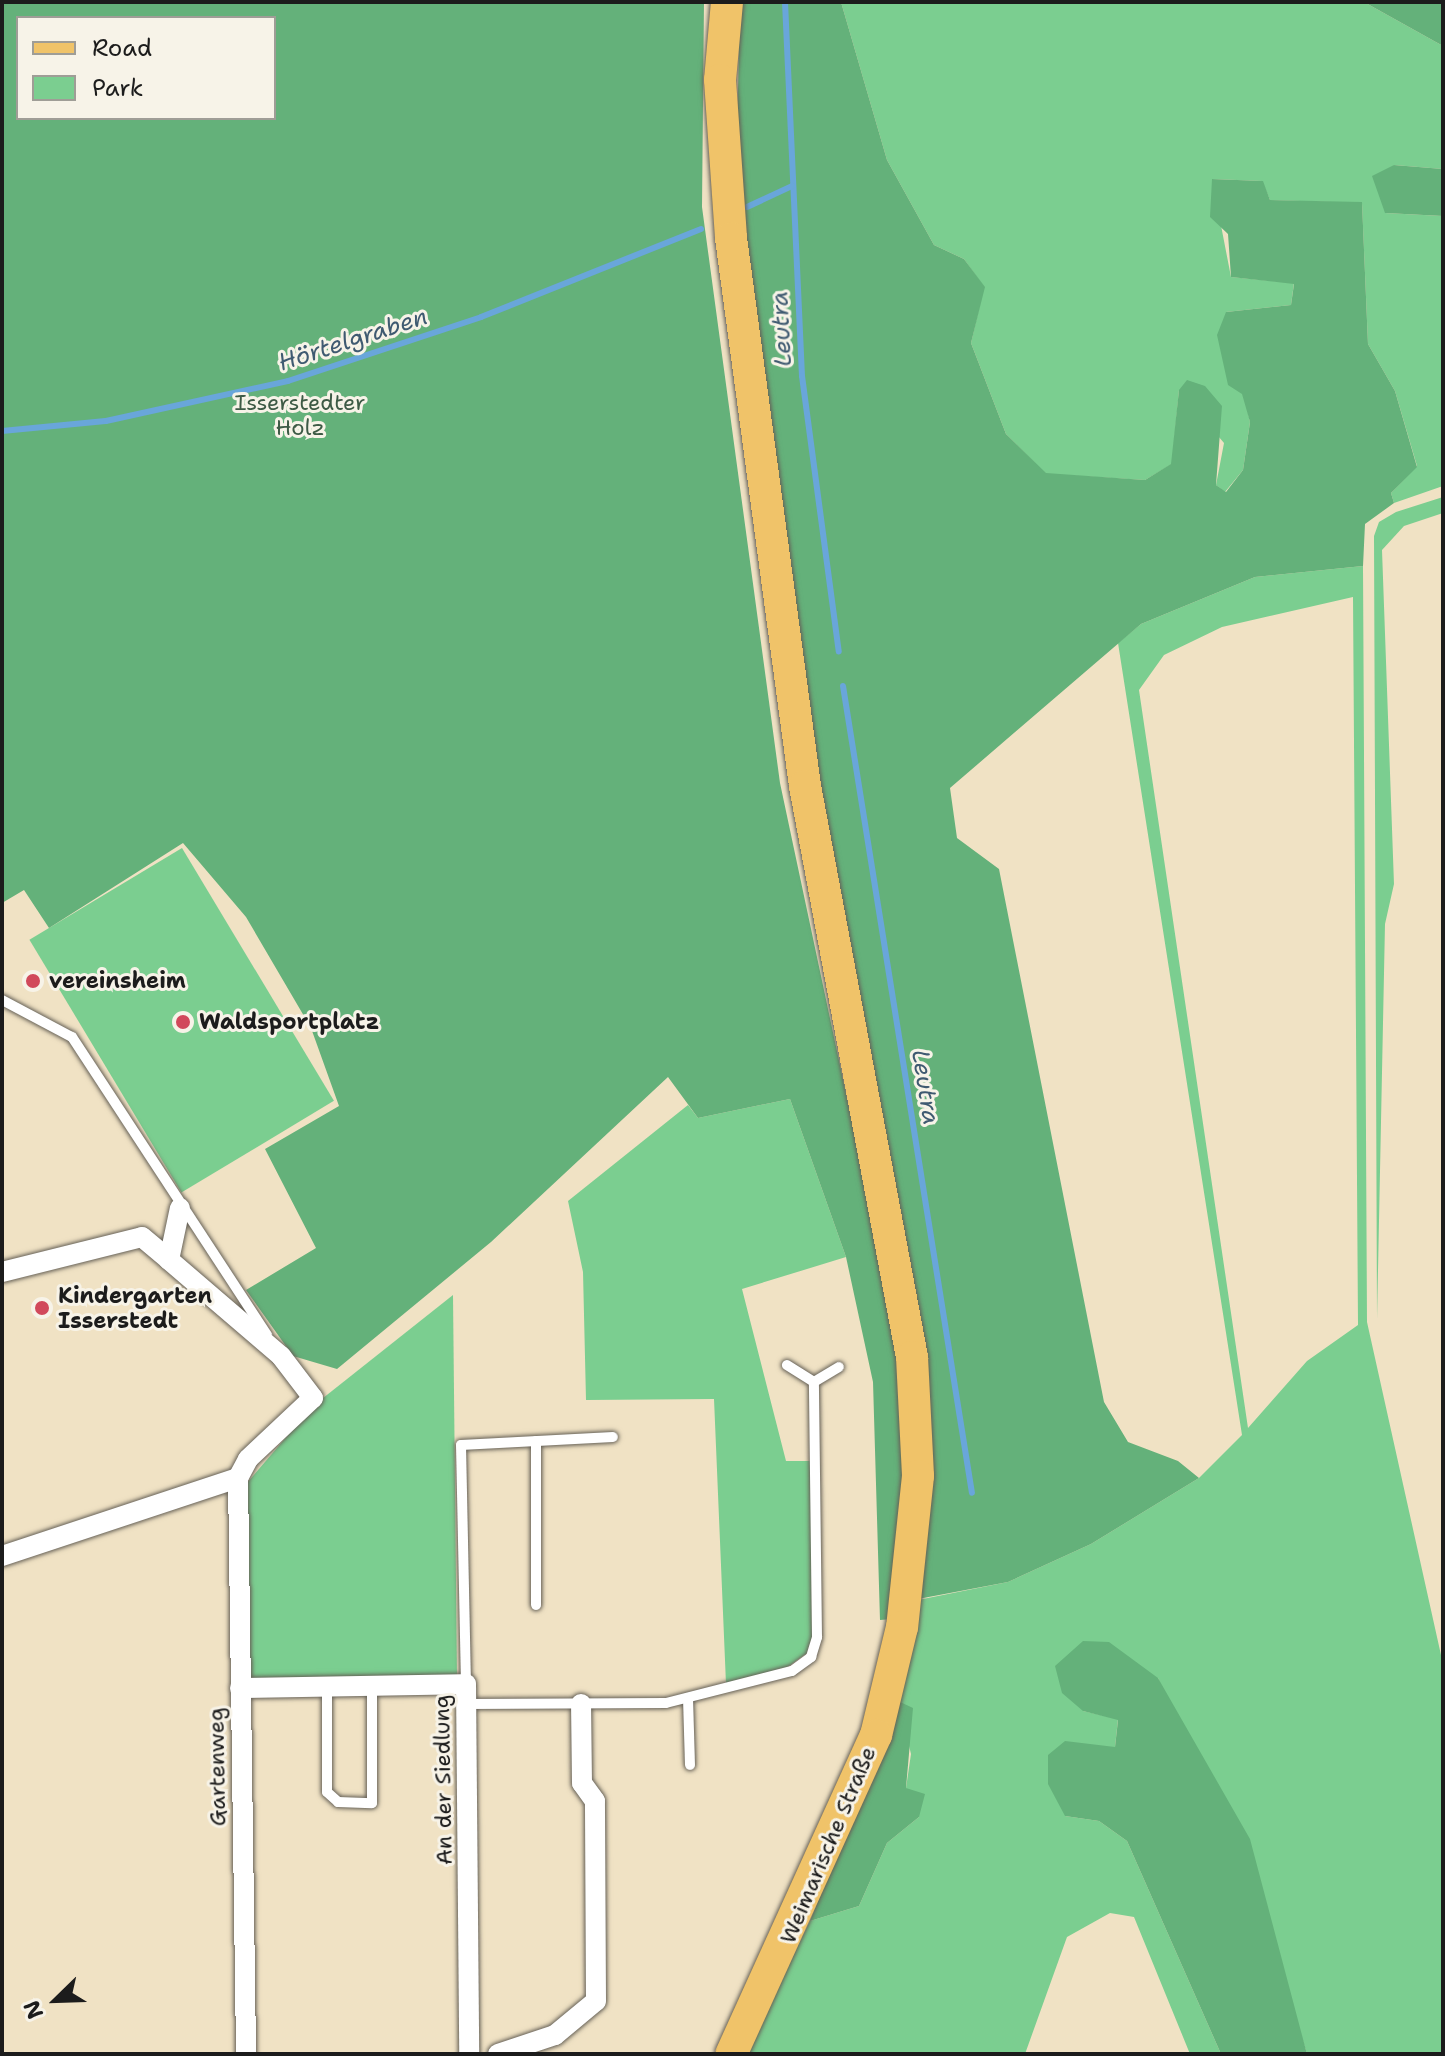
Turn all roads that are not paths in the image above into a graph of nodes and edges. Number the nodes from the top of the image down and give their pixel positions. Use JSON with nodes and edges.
{"nodes":[{"id":1,"x":727,"y":2,"type":"edge"},
{"id":2,"x":2,"y":1000,"type":"edge"},
{"id":3,"x":180,"y":1208,"type":"junction"},
{"id":4,"x":169,"y":1260,"type":"junction"},
{"id":5,"x":2,"y":1272,"type":"edge"},
{"id":6,"x":281,"y":1356,"type":"junction"},
{"id":7,"x":787,"y":1365,"type":"dead end"},
{"id":8,"x":839,"y":1367,"type":"dead end"},
{"id":9,"x":814,"y":1382,"type":"junction"},
{"id":10,"x":613,"y":1437,"type":"dead end"},
{"id":11,"x":536,"y":1441,"type":"junction"},
{"id":12,"x":238,"y":1478,"type":"junction"},
{"id":13,"x":2,"y":1556,"type":"edge"},
{"id":14,"x":536,"y":1605,"type":"dead end"},
{"id":15,"x":372,"y":1683,"type":"junction"},
{"id":16,"x":327,"y":1684,"type":"junction"},
{"id":17,"x":240,"y":1688,"type":"junction"},
{"id":18,"x":466,"y":1694,"type":"junction"},
{"id":19,"x":688,"y":1698,"type":"junction"},
{"id":20,"x":581,"y":1704,"type":"junction"},
{"id":21,"x":690,"y":1765,"type":"dead end"},
{"id":22,"x":246,"y":2054,"type":"edge"},
{"id":23,"x":469,"y":2054,"type":"edge"},
{"id":24,"x":498,"y":2054,"type":"edge"},
{"id":25,"x":731,"y":2054,"type":"edge"}],
"edges":[{"from":1,"to":25,"type":"main road","name":"Weimarische Straße"},
{"from":2,"to":3,"type":"lane"},
{"from":3,"to":4,"type":"street"},
{"from":3,"to":6,"type":"lane"},
{"from":4,"to":5,"type":"street"},
{"from":4,"to":6,"type":"street"},
{"from":6,"to":12,"type":"street"},
{"from":7,"to":9,"type":"lane"},
{"from":8,"to":9,"type":"lane"},
{"from":9,"to":19,"type":"lane"},
{"from":10,"to":11,"type":"lane"},
{"from":11,"to":14,"type":"lane"},
{"from":11,"to":18,"type":"lane"},
{"from":12,"to":13,"type":"street"},
{"from":12,"to":17,"type":"street","name":"Gartenweg"},
{"from":15,"to":16,"type":"street","name":"An der Siedlung"},
{"from":15,"to":16,"type":"lane"},
{"from":15,"to":18,"type":"street","name":"An der Siedlung"},
{"from":16,"to":17,"type":"street","name":"An der Siedlung"},
{"from":17,"to":22,"type":"street","name":"Gartenweg"},
{"from":18,"to":20,"type":"lane"},
{"from":18,"to":23,"type":"street","name":"An der Siedlung"},
{"from":19,"to":20,"type":"lane"},
{"from":19,"to":21,"type":"lane"},
{"from":20,"to":24,"type":"street"}]}
